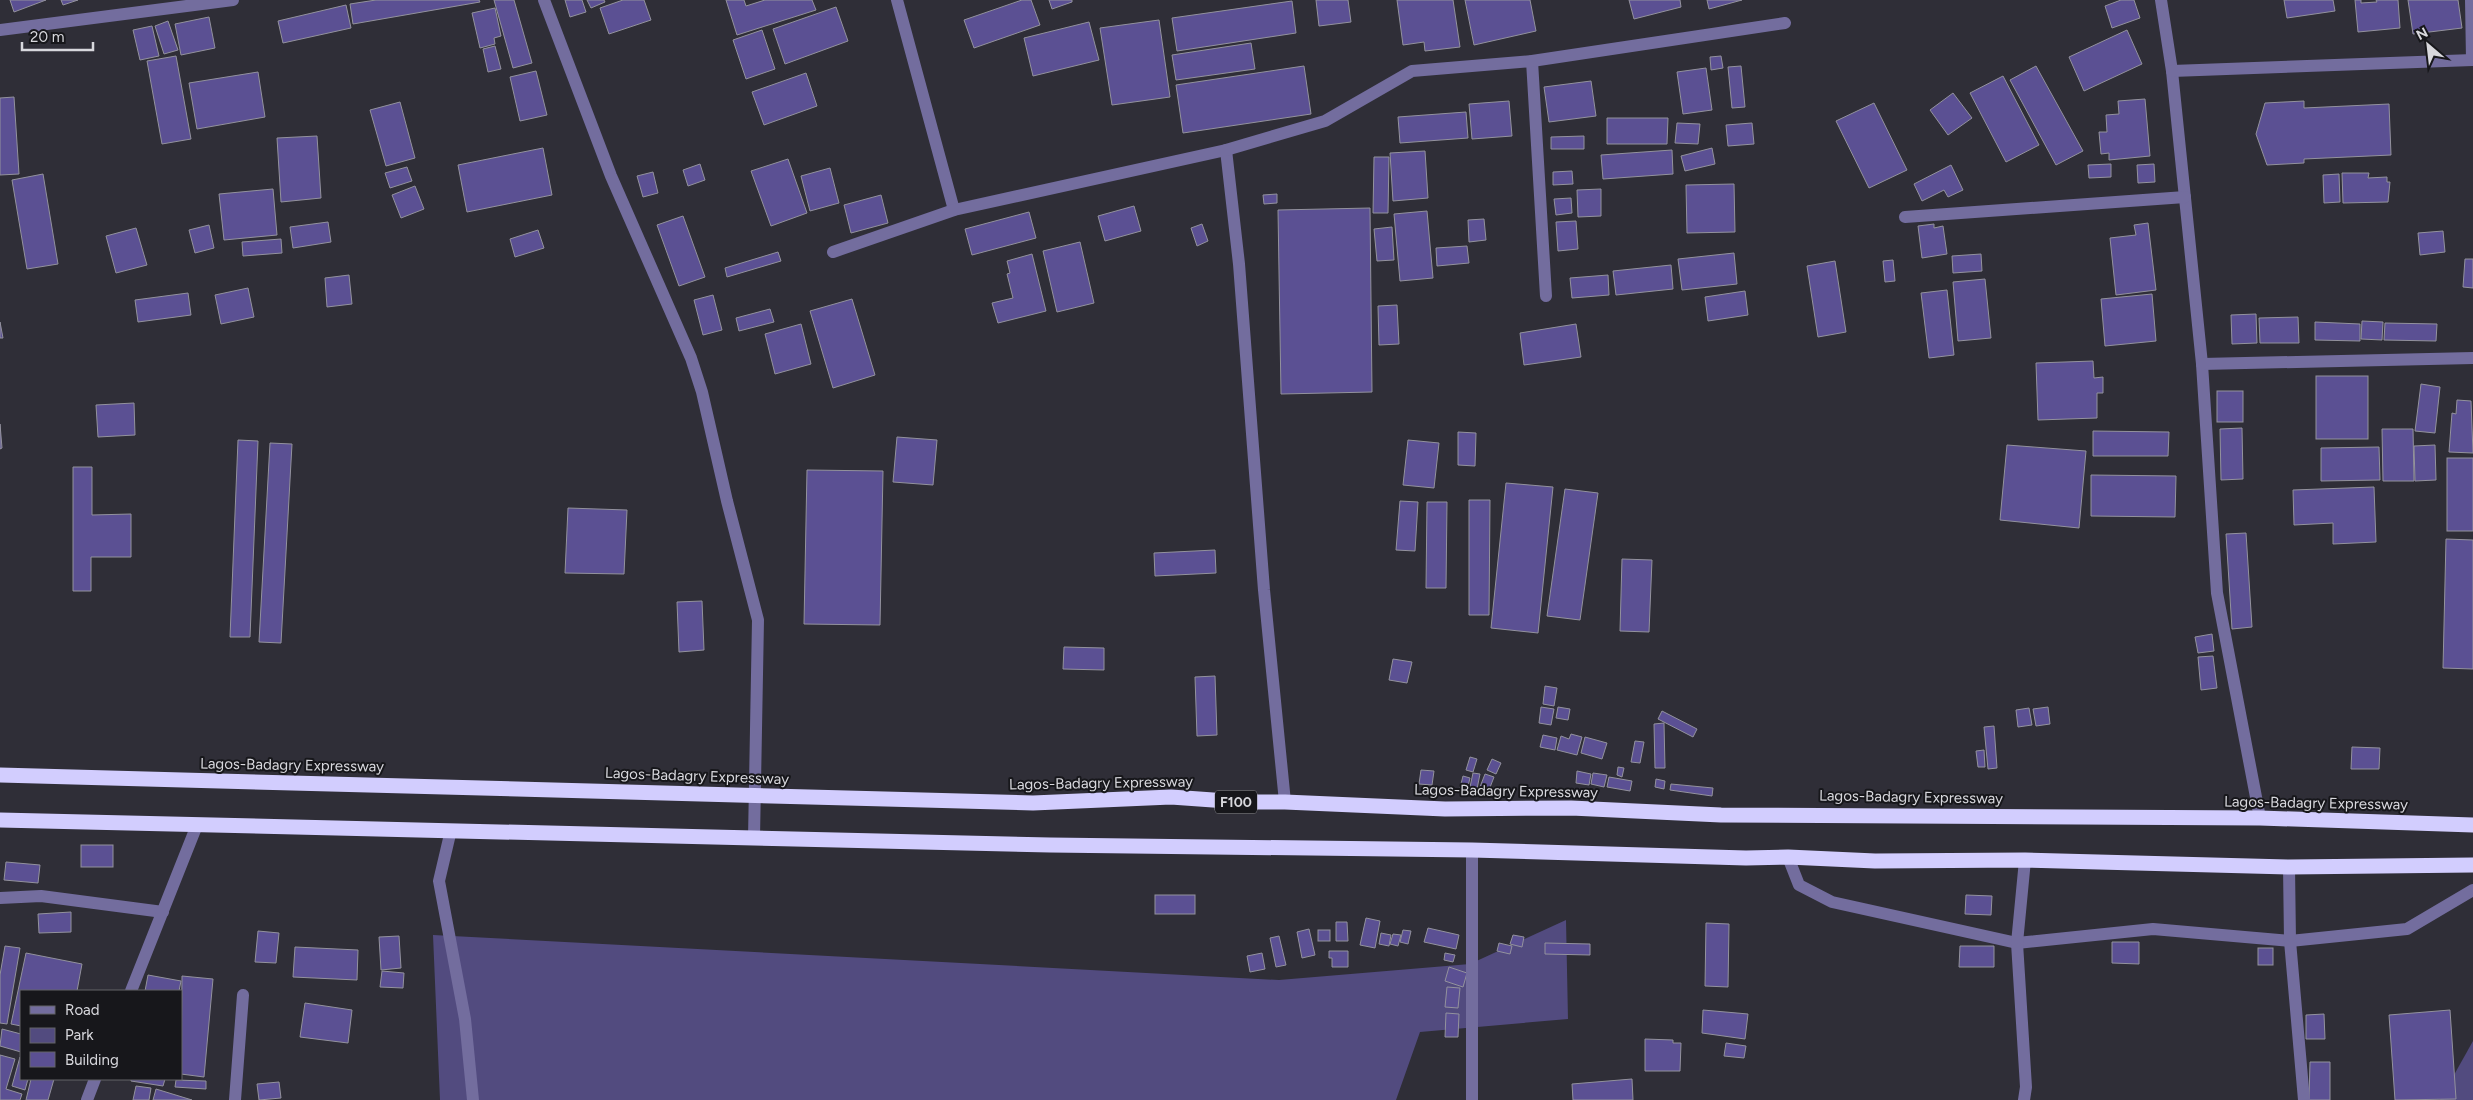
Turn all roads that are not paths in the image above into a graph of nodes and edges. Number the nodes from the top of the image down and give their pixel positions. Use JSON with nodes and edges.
{"nodes":[{"id":1,"x":233,"y":0,"type":"edge"},
{"id":2,"x":544,"y":0,"type":"edge"},
{"id":3,"x":898,"y":0,"type":"edge"},
{"id":4,"x":2161,"y":0,"type":"edge"},
{"id":5,"x":2471,"y":0,"type":"edge"},
{"id":6,"x":1785,"y":23,"type":"dead end"},
{"id":7,"x":0,"y":30,"type":"edge"},
{"id":8,"x":2472,"y":60,"type":"edge"},
{"id":9,"x":1532,"y":61,"type":"junction"},
{"id":10,"x":2172,"y":71,"type":"junction"},
{"id":11,"x":1226,"y":150,"type":"junction"},
{"id":12,"x":2185,"y":197,"type":"junction"},
{"id":13,"x":954,"y":210,"type":"junction"},
{"id":14,"x":1905,"y":217,"type":"dead end"},
{"id":15,"x":833,"y":252,"type":"dead end"},
{"id":16,"x":1546,"y":296,"type":"dead end"},
{"id":17,"x":2473,"y":358,"type":"edge"},
{"id":18,"x":2202,"y":364,"type":"junction"},
{"id":19,"x":0,"y":775,"type":"edge"},
{"id":20,"x":755,"y":795,"type":"junction"},
{"id":21,"x":1285,"y":802,"type":"junction"},
{"id":22,"x":2260,"y":818,"type":"junction"},
{"id":23,"x":0,"y":820,"type":"edge"},
{"id":24,"x":197,"y":825,"type":"junction"},
{"id":25,"x":2473,"y":825,"type":"edge"},
{"id":26,"x":451,"y":830,"type":"junction"},
{"id":27,"x":754,"y":838,"type":"junction"},
{"id":28,"x":1472,"y":850,"type":"junction"},
{"id":29,"x":1788,"y":856,"type":"junction"},
{"id":30,"x":2025,"y":860,"type":"junction"},
{"id":31,"x":2473,"y":865,"type":"edge"},
{"id":32,"x":2289,"y":867,"type":"junction"},
{"id":33,"x":2473,"y":890,"type":"edge"},
{"id":34,"x":0,"y":898,"type":"edge"},
{"id":35,"x":163,"y":912,"type":"junction"},
{"id":36,"x":2290,"y":941,"type":"junction"},
{"id":37,"x":2017,"y":943,"type":"junction"},
{"id":38,"x":131,"y":990,"type":"edge"},
{"id":39,"x":243,"y":995,"type":"dead end"},
{"id":40,"x":95,"y":1080,"type":"edge"},
{"id":41,"x":87,"y":1100,"type":"edge"},
{"id":42,"x":235,"y":1100,"type":"edge"},
{"id":43,"x":473,"y":1100,"type":"edge"},
{"id":44,"x":1472,"y":1100,"type":"edge"},
{"id":45,"x":2024,"y":1100,"type":"edge"},
{"id":46,"x":2304,"y":1100,"type":"edge"}],
"edges":[{"from":1,"to":7,"type":"street"},
{"from":2,"to":20,"type":"street"},
{"from":3,"to":13,"type":"street"},
{"from":4,"to":10,"type":"street"},
{"from":5,"to":8,"type":"street"},
{"from":6,"to":9,"type":"street"},
{"from":8,"to":10,"type":"street"},
{"from":9,"to":11,"type":"street"},
{"from":9,"to":16,"type":"street"},
{"from":10,"to":12,"type":"street"},
{"from":11,"to":13,"type":"street"},
{"from":11,"to":21,"type":"street"},
{"from":12,"to":14,"type":"street"},
{"from":12,"to":18,"type":"street"},
{"from":13,"to":15,"type":"street"},
{"from":17,"to":18,"type":"street"},
{"from":18,"to":22,"type":"street"},
{"from":19,"to":20,"type":"highway","name":"Lagos-Badagry Expressway","number":"F100"},
{"from":20,"to":21,"type":"highway","name":"Lagos-Badagry Expressway","number":"F100"},
{"from":20,"to":27,"type":"street"},
{"from":21,"to":22,"type":"highway","name":"Lagos-Badagry Expressway","number":"F100"},
{"from":22,"to":25,"type":"highway","name":"Lagos-Badagry Expressway","number":"F100"},
{"from":23,"to":24,"type":"highway"},
{"from":24,"to":26,"type":"highway"},
{"from":24,"to":35,"type":"street"},
{"from":26,"to":27,"type":"highway"},
{"from":26,"to":43,"type":"street"},
{"from":27,"to":28,"type":"highway"},
{"from":28,"to":29,"type":"highway"},
{"from":28,"to":44,"type":"street"},
{"from":29,"to":30,"type":"highway"},
{"from":29,"to":37,"type":"street"},
{"from":30,"to":32,"type":"highway"},
{"from":30,"to":37,"type":"street"},
{"from":31,"to":32,"type":"highway"},
{"from":32,"to":36,"type":"street"},
{"from":33,"to":36,"type":"street"},
{"from":34,"to":35,"type":"street"},
{"from":35,"to":38,"type":"street"},
{"from":36,"to":37,"type":"street"},
{"from":36,"to":46,"type":"street"},
{"from":37,"to":45,"type":"street"},
{"from":39,"to":42,"type":"street"},
{"from":40,"to":41,"type":"street"}]}
